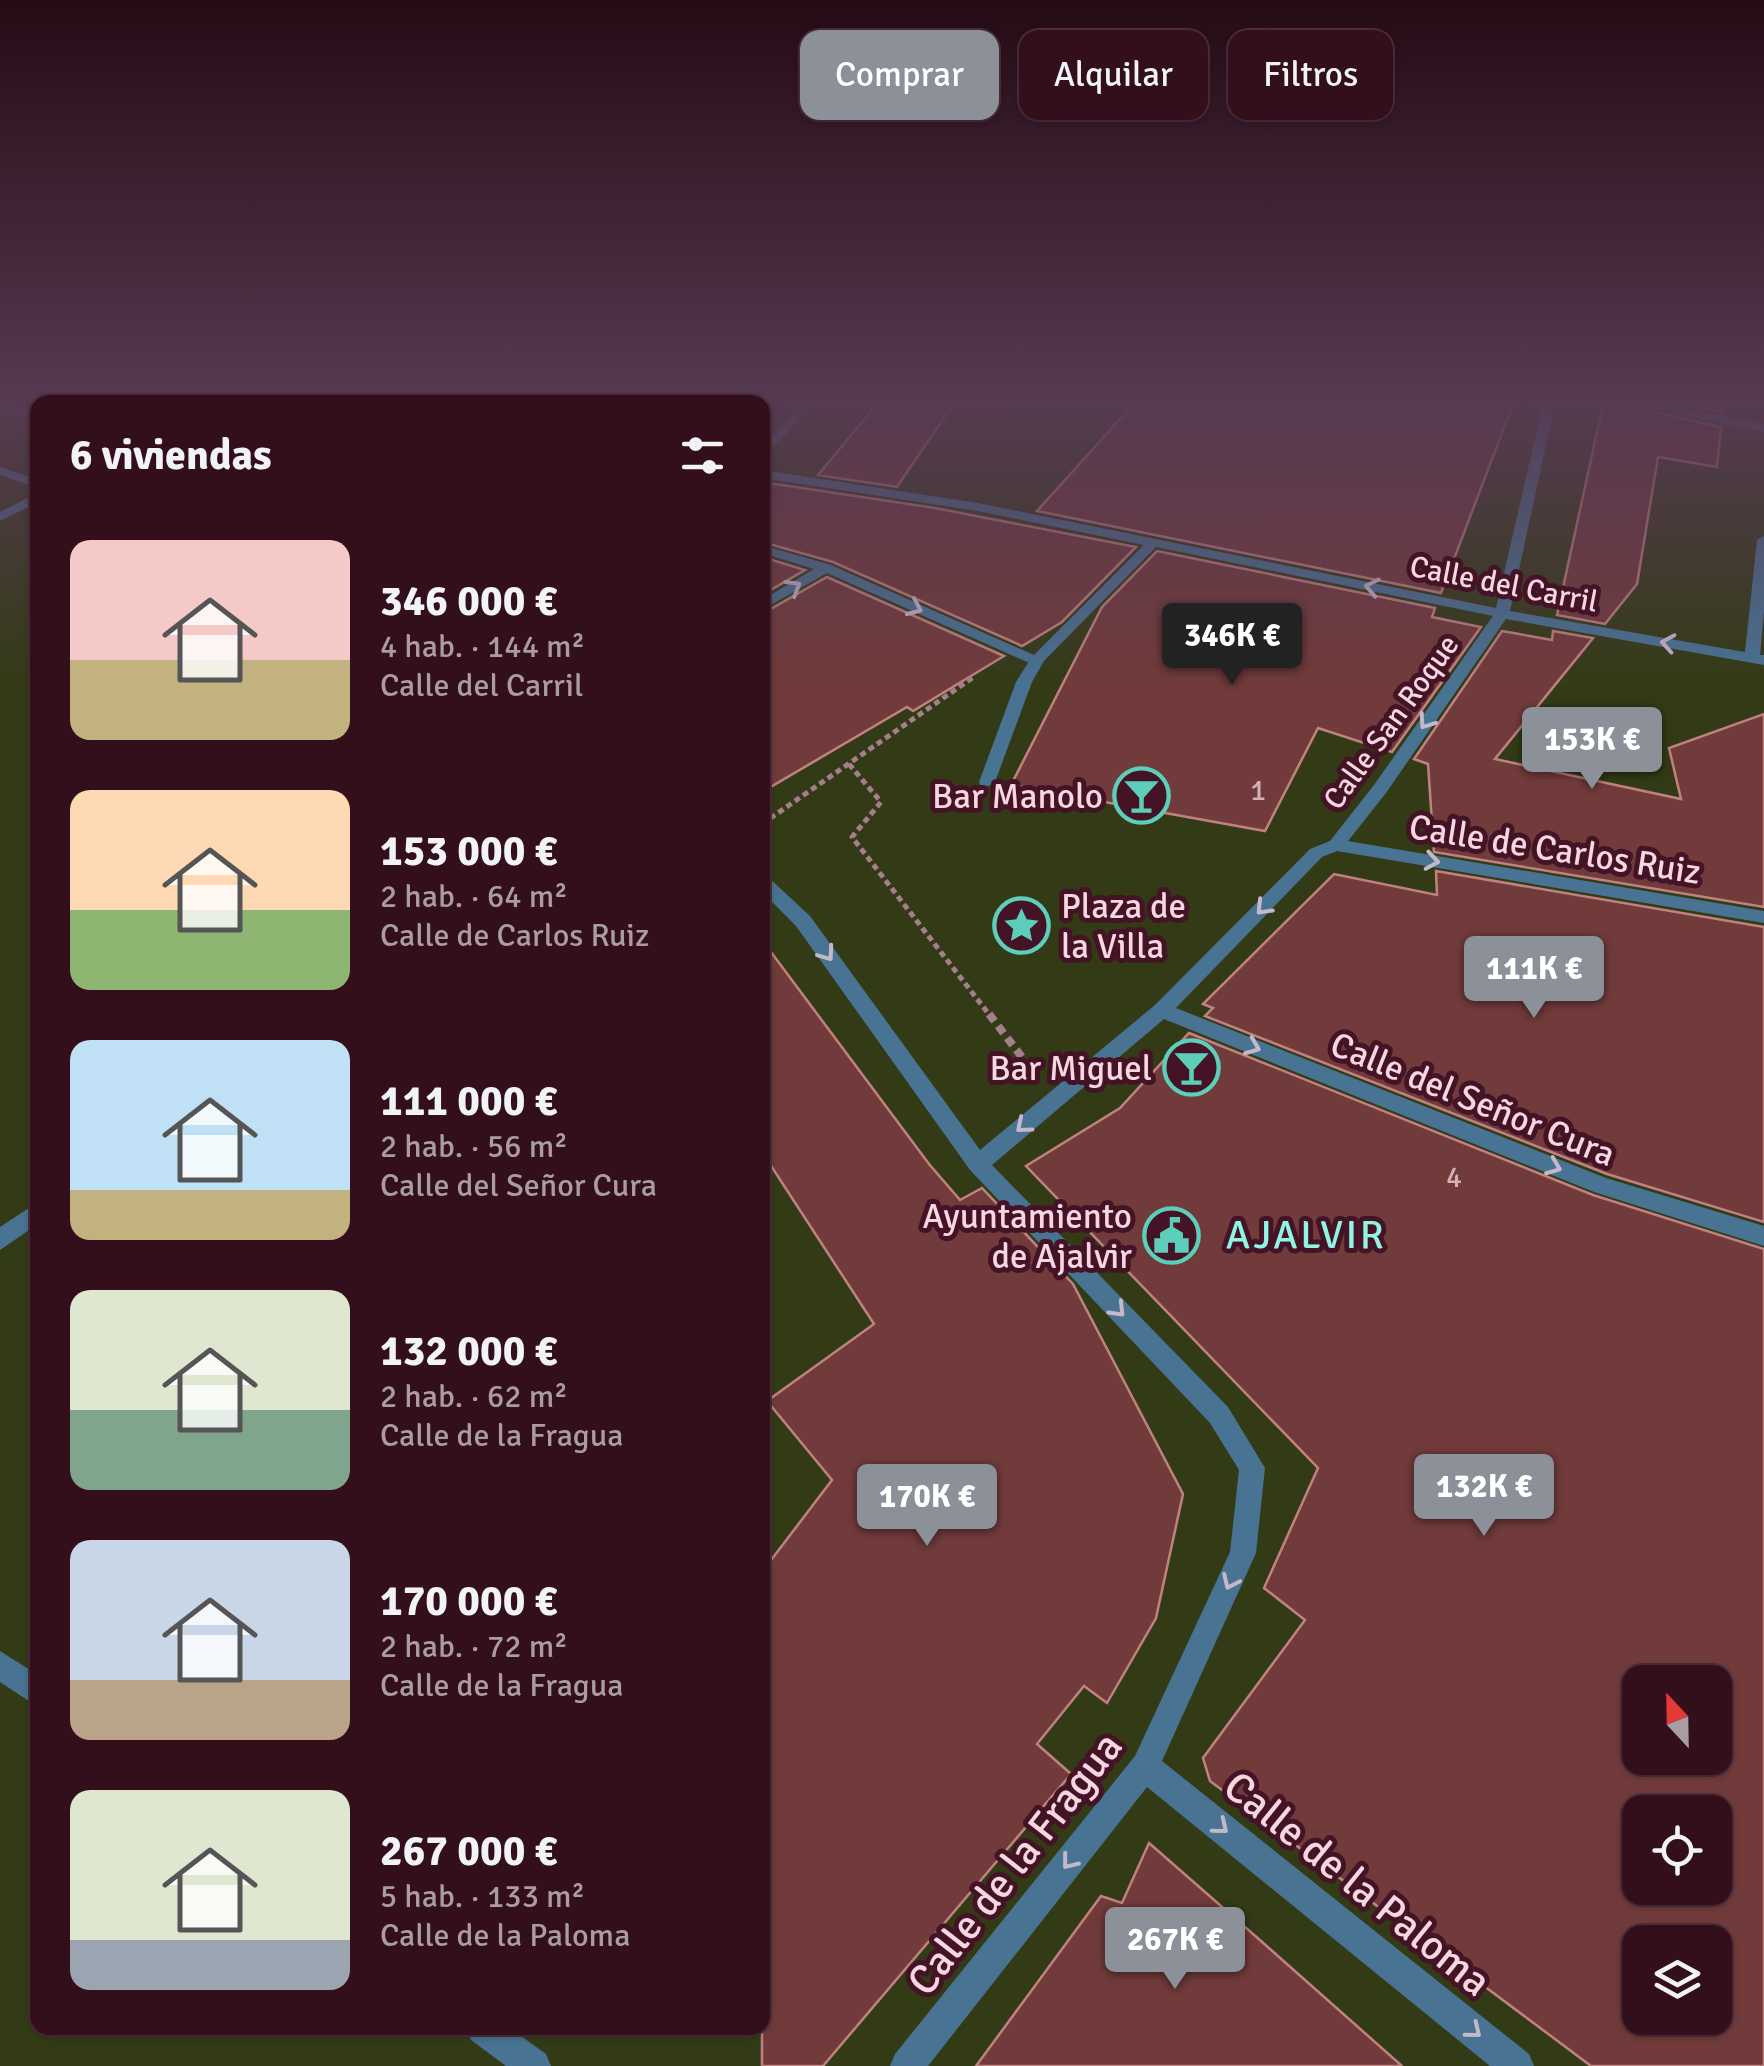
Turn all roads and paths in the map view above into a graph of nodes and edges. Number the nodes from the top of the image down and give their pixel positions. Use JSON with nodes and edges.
{"nodes":[{"id":1,"x":902,"y":495,"type":"edge"},
{"id":2,"x":1528,"y":495,"type":"edge"},
{"id":3,"x":30,"y":501,"type":"edge"},
{"id":4,"x":0,"y":516,"type":"edge"},
{"id":5,"x":1764,"y":540,"type":"edge"},
{"id":6,"x":1154,"y":542,"type":"junction"},
{"id":7,"x":770,"y":550,"type":"edge"},
{"id":8,"x":826,"y":568,"type":"junction"},
{"id":9,"x":770,"y":601,"type":"edge"},
{"id":10,"x":1502,"y":614,"type":"junction"},
{"id":11,"x":1010,"y":650,"type":"junction"},
{"id":12,"x":1758,"y":659,"type":"edge"},
{"id":13,"x":1036,"y":661,"type":"junction"},
{"id":14,"x":848,"y":764,"type":"junction"},
{"id":15,"x":986,"y":782,"type":"dead end"},
{"id":16,"x":770,"y":818,"type":"edge"},
{"id":17,"x":1336,"y":845,"type":"junction"},
{"id":18,"x":770,"y":889,"type":"edge"},
{"id":19,"x":1764,"y":916,"type":"edge"},
{"id":20,"x":1162,"y":1010,"type":"junction"},
{"id":21,"x":1055,"y":1100,"type":"junction"},
{"id":22,"x":978,"y":1164,"type":"junction"},
{"id":23,"x":30,"y":1217,"type":"edge"},
{"id":24,"x":1764,"y":1236,"type":"edge"},
{"id":25,"x":0,"y":1240,"type":"edge"},
{"id":26,"x":0,"y":1665,"type":"edge"},
{"id":27,"x":30,"y":1688,"type":"edge"},
{"id":28,"x":1145,"y":1766,"type":"junction"},
{"id":29,"x":492,"y":2035,"type":"edge"},
{"id":30,"x":534,"y":2066,"type":"edge"},
{"id":31,"x":907,"y":2066,"type":"edge"},
{"id":32,"x":1517,"y":2066,"type":"edge"}],
"edges":[{"from":1,"to":6,"type":"street","name":"Calle del Carril"},
{"from":2,"to":10,"type":"street","name":"Calle San Roque"},
{"from":3,"to":4,"type":"street"},
{"from":5,"to":12,"type":"street"},
{"from":10,"to":6,"type":"street","name":"Calle del Carril","one_way":true},
{"from":6,"to":13,"type":"street"},
{"from":7,"to":8,"type":"street"},
{"from":9,"to":8,"type":"street","one_way":true},
{"from":8,"to":11,"type":"street","one_way":true},
{"from":12,"to":10,"type":"street","name":"Calle del Carril","one_way":true},
{"from":10,"to":17,"type":"street","name":"Calle San Roque","one_way":true},
{"from":11,"to":13,"type":"street"},
{"from":11,"to":14,"type":"path"},
{"from":13,"to":15,"type":"street"},
{"from":14,"to":16,"type":"path"},
{"from":14,"to":21,"type":"path"},
{"from":17,"to":19,"type":"street","name":"Calle de Carlos Ruiz","one_way":true},
{"from":17,"to":20,"type":"street","one_way":true},
{"from":18,"to":22,"type":"street","one_way":true},
{"from":20,"to":21,"type":"street"},
{"from":20,"to":24,"type":"street","name":"Calle del Señor Cura","one_way":true},
{"from":21,"to":22,"type":"street","one_way":true},
{"from":22,"to":28,"type":"street","name":"Calle de la Fragua","one_way":true},
{"from":23,"to":25,"type":"street"},
{"from":26,"to":27,"type":"street"},
{"from":28,"to":31,"type":"street","name":"Calle de la Fragua","one_way":true},
{"from":28,"to":32,"type":"street","name":"Calle de la Paloma","one_way":true},
{"from":29,"to":30,"type":"street"}]}
